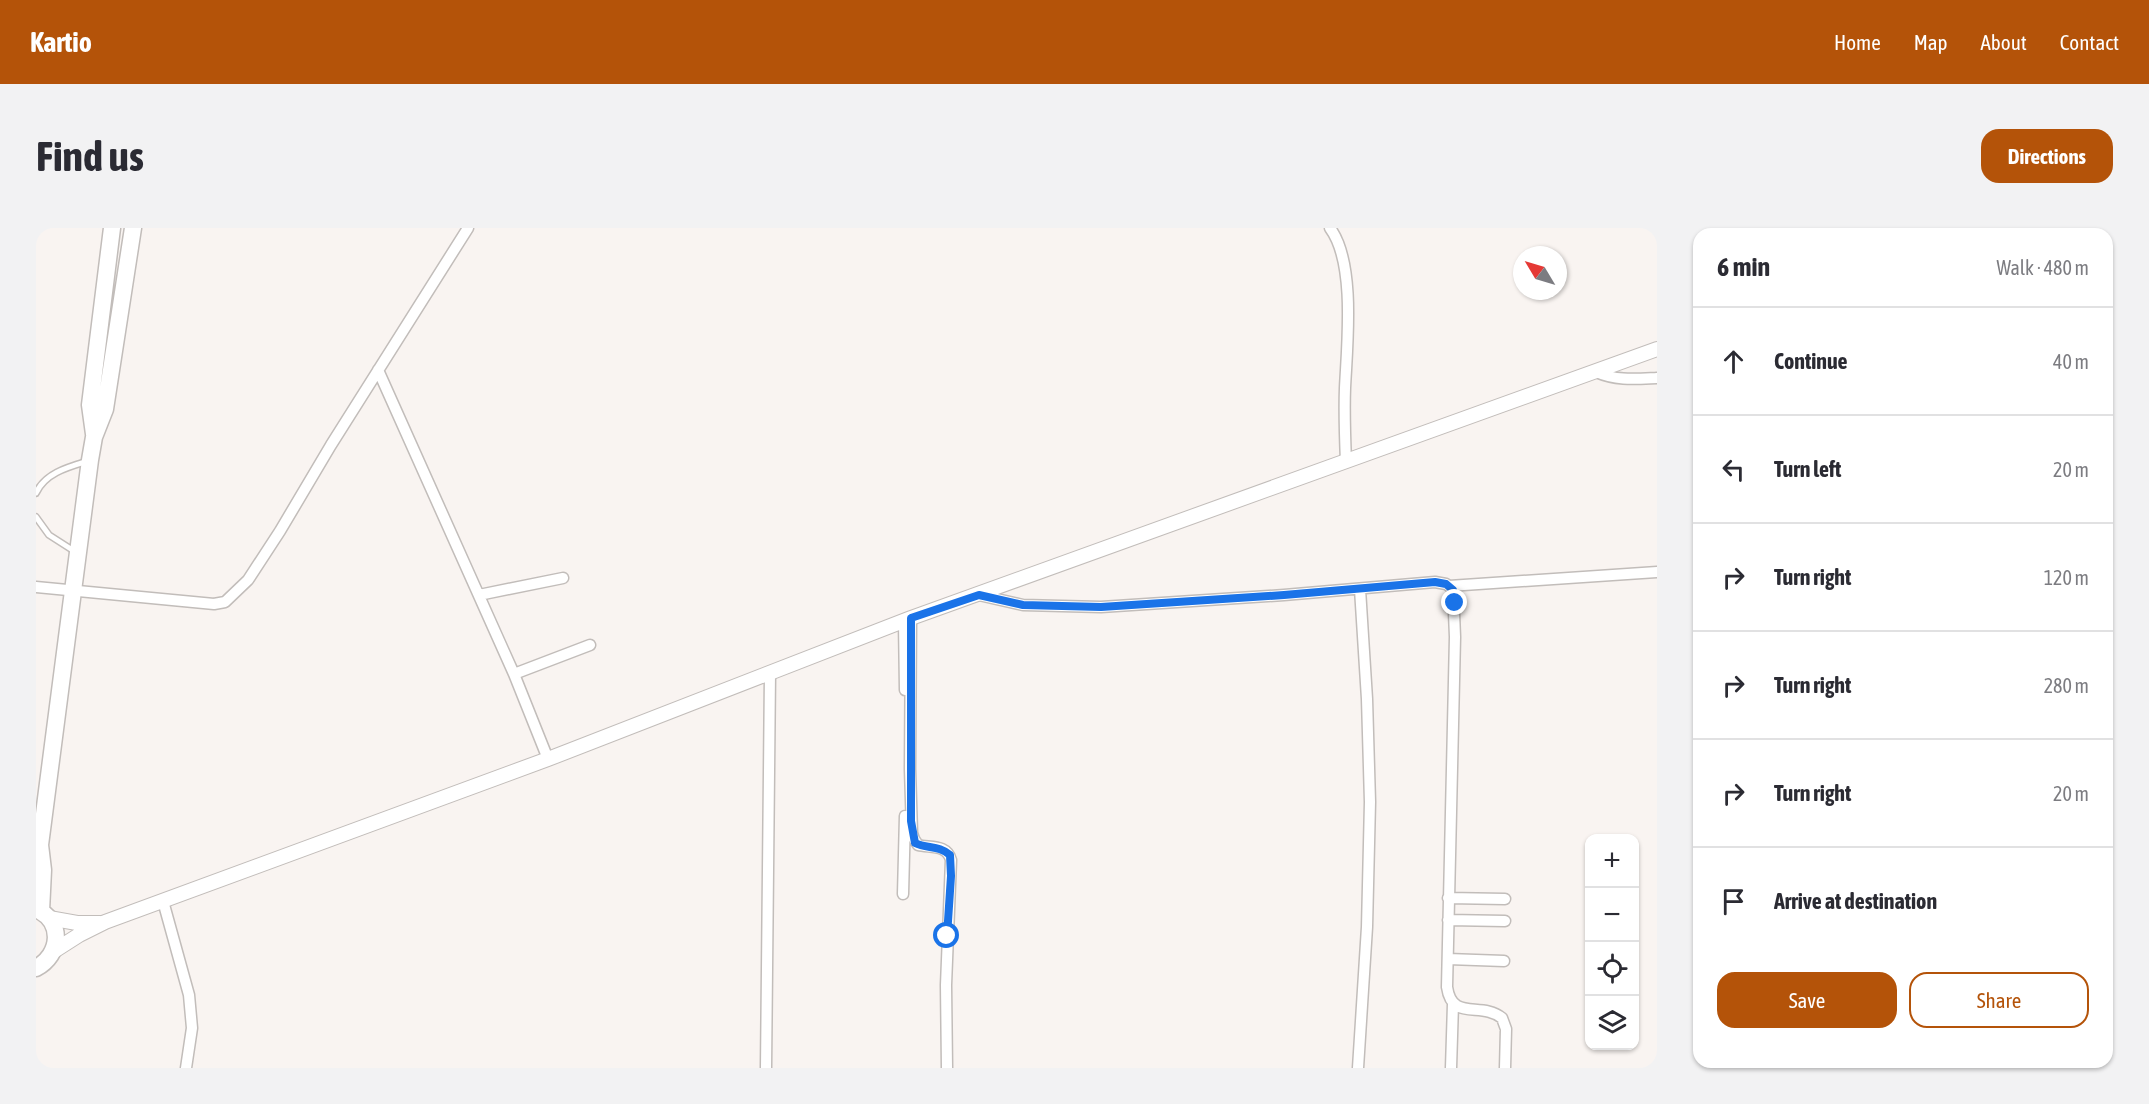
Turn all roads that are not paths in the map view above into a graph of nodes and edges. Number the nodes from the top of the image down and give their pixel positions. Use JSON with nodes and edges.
{"nodes":[{"id":1,"x":112,"y":228,"type":"edge"},
{"id":2,"x":133,"y":228,"type":"edge"},
{"id":3,"x":468,"y":228,"type":"edge"},
{"id":4,"x":1330,"y":228,"type":"edge"},
{"id":5,"x":1657,"y":349,"type":"edge"},
{"id":6,"x":378,"y":370,"type":"junction"},
{"id":7,"x":1596,"y":372,"type":"junction"},
{"id":8,"x":1657,"y":378,"type":"edge"},
{"id":9,"x":94,"y":437,"type":"junction"},
{"id":10,"x":90,"y":460,"type":"junction"},
{"id":11,"x":1346,"y":462,"type":"junction"},
{"id":12,"x":36,"y":493,"type":"edge"},
{"id":13,"x":36,"y":517,"type":"edge"},
{"id":14,"x":77,"y":553,"type":"junction"},
{"id":15,"x":1657,"y":572,"type":"edge"},
{"id":16,"x":563,"y":578,"type":"dead end"},
{"id":17,"x":1449,"y":586,"type":"junction"},
{"id":18,"x":36,"y":587,"type":"edge"},
{"id":19,"x":1360,"y":589,"type":"junction"},
{"id":20,"x":73,"y":591,"type":"junction"},
{"id":21,"x":478,"y":594,"type":"junction"},
{"id":22,"x":979,"y":595,"type":"junction"},
{"id":23,"x":908,"y":620,"type":"junction"},
{"id":24,"x":590,"y":645,"type":"dead end"},
{"id":25,"x":770,"y":673,"type":"junction"},
{"id":26,"x":514,"y":674,"type":"junction"},
{"id":27,"x":548,"y":759,"type":"junction"},
{"id":28,"x":43,"y":773,"type":"edge"},
{"id":29,"x":38,"y":850,"type":"edge"},
{"id":30,"x":903,"y":894,"type":"dead end"},
{"id":31,"x":1448,"y":898,"type":"junction"},
{"id":32,"x":1504,"y":899,"type":"dead end"},
{"id":33,"x":163,"y":901,"type":"junction"},
{"id":34,"x":42,"y":913,"type":"edge"},
{"id":35,"x":1448,"y":920,"type":"junction"},
{"id":36,"x":1505,"y":921,"type":"dead end"},
{"id":37,"x":105,"y":922,"type":"junction"},
{"id":38,"x":54,"y":951,"type":"junction"},
{"id":39,"x":1448,"y":959,"type":"junction"},
{"id":40,"x":1504,"y":962,"type":"dead end"},
{"id":41,"x":37,"y":969,"type":"edge"},
{"id":42,"x":1454,"y":1004,"type":"junction"},
{"id":43,"x":186,"y":1068,"type":"edge"},
{"id":44,"x":766,"y":1068,"type":"edge"},
{"id":45,"x":947,"y":1068,"type":"edge"},
{"id":46,"x":1358,"y":1068,"type":"edge"},
{"id":47,"x":1451,"y":1068,"type":"edge"},
{"id":48,"x":1505,"y":1068,"type":"edge"}],
"edges":[{"from":1,"to":9,"type":"main road"},
{"from":2,"to":9,"type":"main road"},
{"from":3,"to":6,"type":"street"},
{"from":4,"to":11,"type":"street"},
{"from":5,"to":7,"type":"street"},
{"from":6,"to":20,"type":"street"},
{"from":6,"to":21,"type":"street"},
{"from":7,"to":8,"type":"street"},
{"from":7,"to":11,"type":"street"},
{"from":9,"to":10,"type":"main road"},
{"from":10,"to":12,"type":"lane"},
{"from":10,"to":14,"type":"main road"},
{"from":11,"to":22,"type":"street"},
{"from":13,"to":14,"type":"lane"},
{"from":14,"to":20,"type":"main road"},
{"from":15,"to":17,"type":"street"},
{"from":16,"to":21,"type":"street"},
{"from":17,"to":19,"type":"street"},
{"from":17,"to":31,"type":"street"},
{"from":18,"to":20,"type":"street"},
{"from":19,"to":22,"type":"street"},
{"from":19,"to":46,"type":"street"},
{"from":20,"to":28,"type":"main road"},
{"from":21,"to":26,"type":"street"},
{"from":22,"to":23,"type":"street"},
{"from":23,"to":25,"type":"street"},
{"from":23,"to":30,"type":"street"},
{"from":23,"to":45,"type":"street"},
{"from":24,"to":26,"type":"street"},
{"from":25,"to":27,"type":"street"},
{"from":25,"to":44,"type":"street"},
{"from":26,"to":27,"type":"street"},
{"from":27,"to":33,"type":"street"},
{"from":28,"to":29,"type":"main road"},
{"from":29,"to":34,"type":"main road"},
{"from":31,"to":32,"type":"street"},
{"from":31,"to":35,"type":"street"},
{"from":33,"to":37,"type":"street"},
{"from":33,"to":43,"type":"street"},
{"from":34,"to":37,"type":"street"},
{"from":34,"to":38,"type":"main road"},
{"from":35,"to":36,"type":"street"},
{"from":35,"to":39,"type":"street"},
{"from":37,"to":38,"type":"street"},
{"from":38,"to":41,"type":"main road"},
{"from":39,"to":40,"type":"street"},
{"from":39,"to":42,"type":"street"},
{"from":42,"to":47,"type":"street"},
{"from":42,"to":48,"type":"street"}]}
